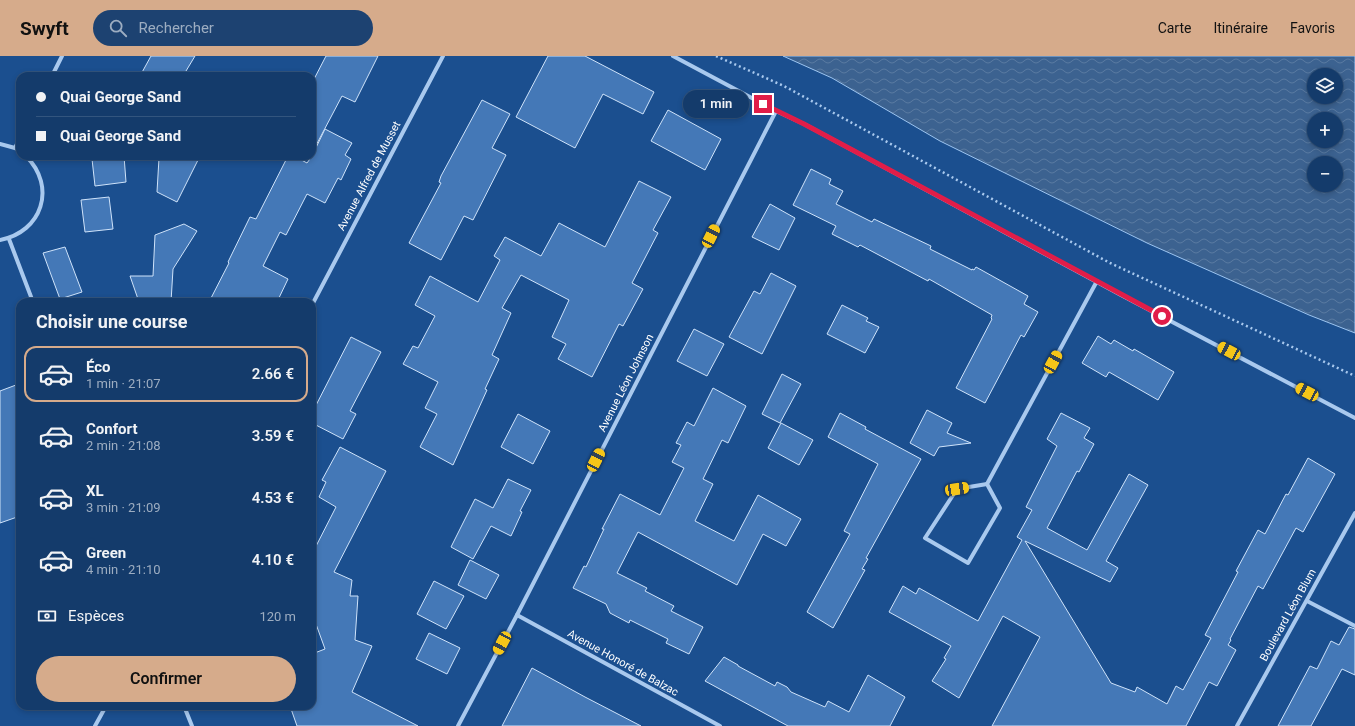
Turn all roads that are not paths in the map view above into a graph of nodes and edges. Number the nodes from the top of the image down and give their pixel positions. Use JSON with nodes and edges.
{"nodes":[{"id":1,"x":62,"y":56,"type":"edge"},
{"id":2,"x":443,"y":56,"type":"edge"},
{"id":3,"x":673,"y":56,"type":"edge"},
{"id":4,"x":54,"y":72,"type":"edge"},
{"id":5,"x":776,"y":111,"type":"junction"},
{"id":6,"x":0,"y":144,"type":"edge"},
{"id":7,"x":15,"y":148,"type":"edge"},
{"id":8,"x":30,"y":160,"type":"edge"},
{"id":9,"x":9,"y":239,"type":"junction"},
{"id":10,"x":0,"y":240,"type":"edge"},
{"id":11,"x":1097,"y":281,"type":"junction"},
{"id":12,"x":31,"y":298,"type":"edge"},
{"id":13,"x":316,"y":298,"type":"edge"},
{"id":14,"x":1355,"y":418,"type":"edge"},
{"id":15,"x":987,"y":484,"type":"junction"},
{"id":16,"x":1355,"y":513,"type":"edge"},
{"id":17,"x":1307,"y":601,"type":"junction"},
{"id":18,"x":517,"y":615,"type":"junction"},
{"id":19,"x":1355,"y":626,"type":"edge"},
{"id":20,"x":104,"y":710,"type":"edge"},
{"id":21,"x":186,"y":710,"type":"edge"},
{"id":22,"x":95,"y":726,"type":"edge"},
{"id":23,"x":192,"y":726,"type":"edge"},
{"id":24,"x":458,"y":726,"type":"edge"},
{"id":25,"x":720,"y":726,"type":"edge"},
{"id":26,"x":1237,"y":726,"type":"edge"}],
"edges":[{"from":1,"to":4,"type":"street"},
{"from":2,"to":13,"type":"street","name":"Avenue Alfred de Musset"},
{"from":3,"to":5,"type":"street"},
{"from":5,"to":11,"type":"street"},
{"from":5,"to":18,"type":"street","name":"Avenue Léon Johnson"},
{"from":6,"to":7,"type":"street"},
{"from":8,"to":9,"type":"street"},
{"from":9,"to":10,"type":"street"},
{"from":9,"to":12,"type":"street"},
{"from":11,"to":14,"type":"street"},
{"from":11,"to":15,"type":"street"},
{"from":15,"to":15,"type":"street"},
{"from":16,"to":17,"type":"street","name":"Boulevard Léon Blum"},
{"from":17,"to":19,"type":"street"},
{"from":17,"to":26,"type":"street","name":"Boulevard Léon Blum"},
{"from":18,"to":24,"type":"street","name":"Avenue Léon Johnson"},
{"from":18,"to":25,"type":"street","name":"Avenue Honoré de Balzac"},
{"from":20,"to":22,"type":"street"},
{"from":21,"to":23,"type":"street"}]}
